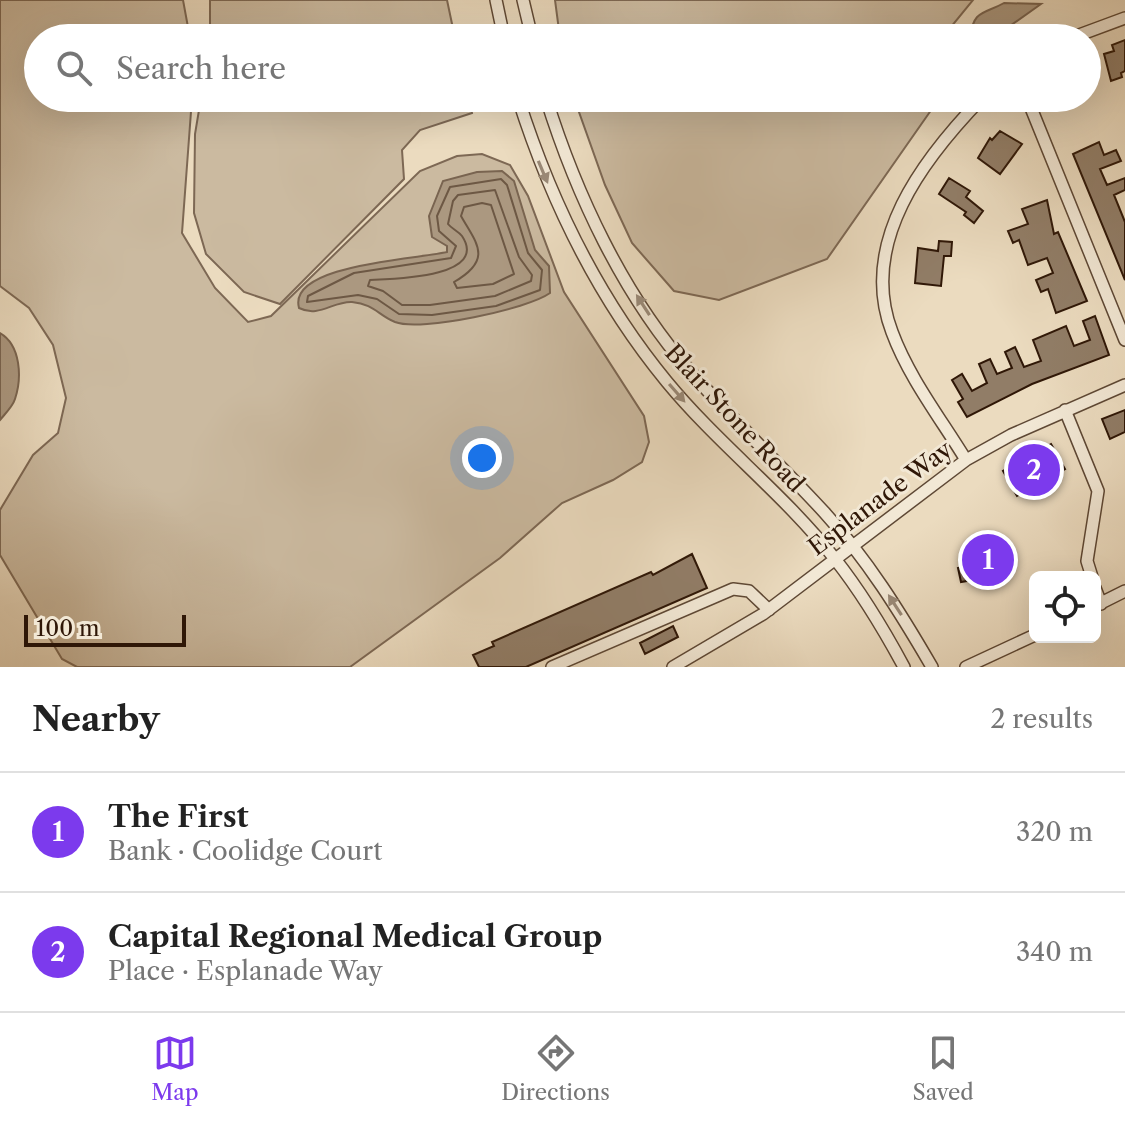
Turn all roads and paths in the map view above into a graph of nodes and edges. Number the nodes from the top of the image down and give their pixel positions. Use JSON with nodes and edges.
{"nodes":[{"id":1,"x":496,"y":0,"type":"edge"},
{"id":2,"x":523,"y":0,"type":"edge"},
{"id":3,"x":1125,"y":18,"type":"edge"},
{"id":4,"x":501,"y":24,"type":"edge"},
{"id":5,"x":529,"y":24,"type":"edge"},
{"id":6,"x":1101,"y":27,"type":"edge"},
{"id":7,"x":522,"y":112,"type":"edge"},
{"id":8,"x":551,"y":112,"type":"edge"},
{"id":9,"x":971,"y":112,"type":"edge"},
{"id":10,"x":1033,"y":112,"type":"edge"},
{"id":11,"x":1125,"y":340,"type":"edge"},
{"id":12,"x":1125,"y":385,"type":"edge"},
{"id":13,"x":1065,"y":410,"type":"junction"},
{"id":14,"x":966,"y":460,"type":"junction"},
{"id":15,"x":853,"y":547,"type":"junction"},
{"id":16,"x":835,"y":559,"type":"junction"},
{"id":17,"x":1090,"y":571,"type":"edge"},
{"id":18,"x":1125,"y":591,"type":"edge"},
{"id":19,"x":1101,"y":603,"type":"edge"},
{"id":20,"x":769,"y":610,"type":"junction"},
{"id":21,"x":1029,"y":638,"type":"edge"},
{"id":22,"x":902,"y":663,"type":"edge"},
{"id":23,"x":552,"y":667,"type":"edge"},
{"id":24,"x":673,"y":667,"type":"edge"},
{"id":25,"x":912,"y":667,"type":"edge"},
{"id":26,"x":932,"y":667,"type":"edge"},
{"id":27,"x":966,"y":667,"type":"edge"}],
"edges":[{"from":1,"to":4,"type":"street"},
{"from":2,"to":5,"type":"street"},
{"from":3,"to":6,"type":"street"},
{"from":7,"to":16,"type":"street","name":"Blair Stone Road","one_way":true},
{"from":15,"to":8,"type":"street","name":"Blair Stone Road","one_way":true},
{"from":9,"to":14,"type":"street"},
{"from":10,"to":11,"type":"street"},
{"from":12,"to":13,"type":"street","name":"Esplanade Way"},
{"from":13,"to":14,"type":"street","name":"Esplanade Way"},
{"from":13,"to":17,"type":"street"},
{"from":14,"to":15,"type":"street","name":"Esplanade Way"},
{"from":15,"to":16,"type":"street","name":"Esplanade Way"},
{"from":26,"to":15,"type":"street","name":"Blair Stone Road","one_way":true},
{"from":16,"to":20,"type":"street","name":"Esplanade Way"},
{"from":16,"to":22,"type":"street","name":"Blair Stone Road"},
{"from":18,"to":19,"type":"street"},
{"from":20,"to":23,"type":"street"},
{"from":20,"to":24,"type":"street","name":"Esplanade Way"},
{"from":21,"to":27,"type":"street"},
{"from":22,"to":25,"type":"street"}]}
